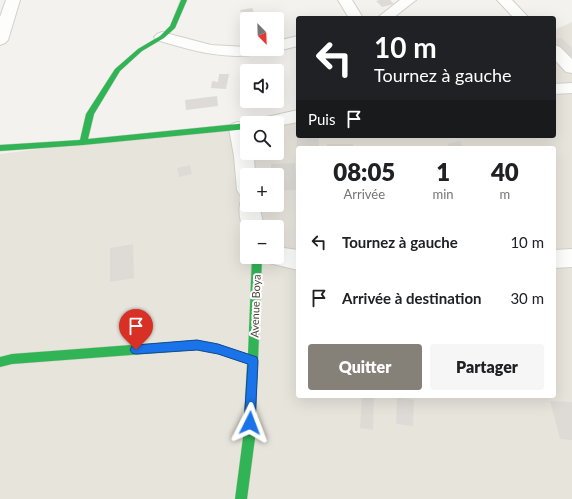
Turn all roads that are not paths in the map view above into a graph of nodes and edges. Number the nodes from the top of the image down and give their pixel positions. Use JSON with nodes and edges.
{"nodes":[{"id":1,"x":13,"y":0,"type":"edge"},
{"id":2,"x":184,"y":0,"type":"edge"},
{"id":3,"x":345,"y":0,"type":"edge"},
{"id":4,"x":409,"y":0,"type":"edge"},
{"id":5,"x":504,"y":0,"type":"edge"},
{"id":6,"x":355,"y":16,"type":"edge"},
{"id":7,"x":387,"y":16,"type":"edge"},
{"id":8,"x":520,"y":16,"type":"edge"},
{"id":9,"x":162,"y":37,"type":"junction"},
{"id":10,"x":0,"y":40,"type":"edge"},
{"id":11,"x":296,"y":41,"type":"edge"},
{"id":12,"x":284,"y":44,"type":"edge"},
{"id":13,"x":240,"y":51,"type":"edge"},
{"id":14,"x":556,"y":52,"type":"edge"},
{"id":15,"x":572,"y":68,"type":"edge"},
{"id":16,"x":572,"y":88,"type":"edge"},
{"id":17,"x":556,"y":89,"type":"edge"},
{"id":18,"x":296,"y":116,"type":"edge"},
{"id":19,"x":284,"y":119,"type":"edge"},
{"id":20,"x":240,"y":127,"type":"edge"},
{"id":21,"x":83,"y":142,"type":"junction"},
{"id":22,"x":0,"y":148,"type":"edge"},
{"id":23,"x":284,"y":257,"type":"edge"},
{"id":24,"x":572,"y":258,"type":"edge"},
{"id":25,"x":296,"y":260,"type":"edge"},
{"id":26,"x":556,"y":260,"type":"edge"},
{"id":27,"x":257,"y":264,"type":"edge"},
{"id":28,"x":253,"y":361,"type":"junction"},
{"id":29,"x":0,"y":362,"type":"edge"},
{"id":30,"x":241,"y":499,"type":"edge"}],
"edges":[{"from":1,"to":10,"type":"street"},
{"from":2,"to":9,"type":"street"},
{"from":3,"to":6,"type":"street"},
{"from":4,"to":7,"type":"street"},
{"from":5,"to":8,"type":"street"},
{"from":9,"to":13,"type":"street"},
{"from":9,"to":21,"type":"street"},
{"from":11,"to":12,"type":"street"},
{"from":14,"to":15,"type":"street"},
{"from":16,"to":17,"type":"street"},
{"from":18,"to":19,"type":"street"},
{"from":20,"to":21,"type":"street"},
{"from":21,"to":22,"type":"street"},
{"from":23,"to":25,"type":"street"},
{"from":24,"to":26,"type":"street"},
{"from":27,"to":28,"type":"street","name":"Avenue Boya"},
{"from":28,"to":29,"type":"street"},
{"from":28,"to":30,"type":"street","name":"Avenue Boya"}]}
